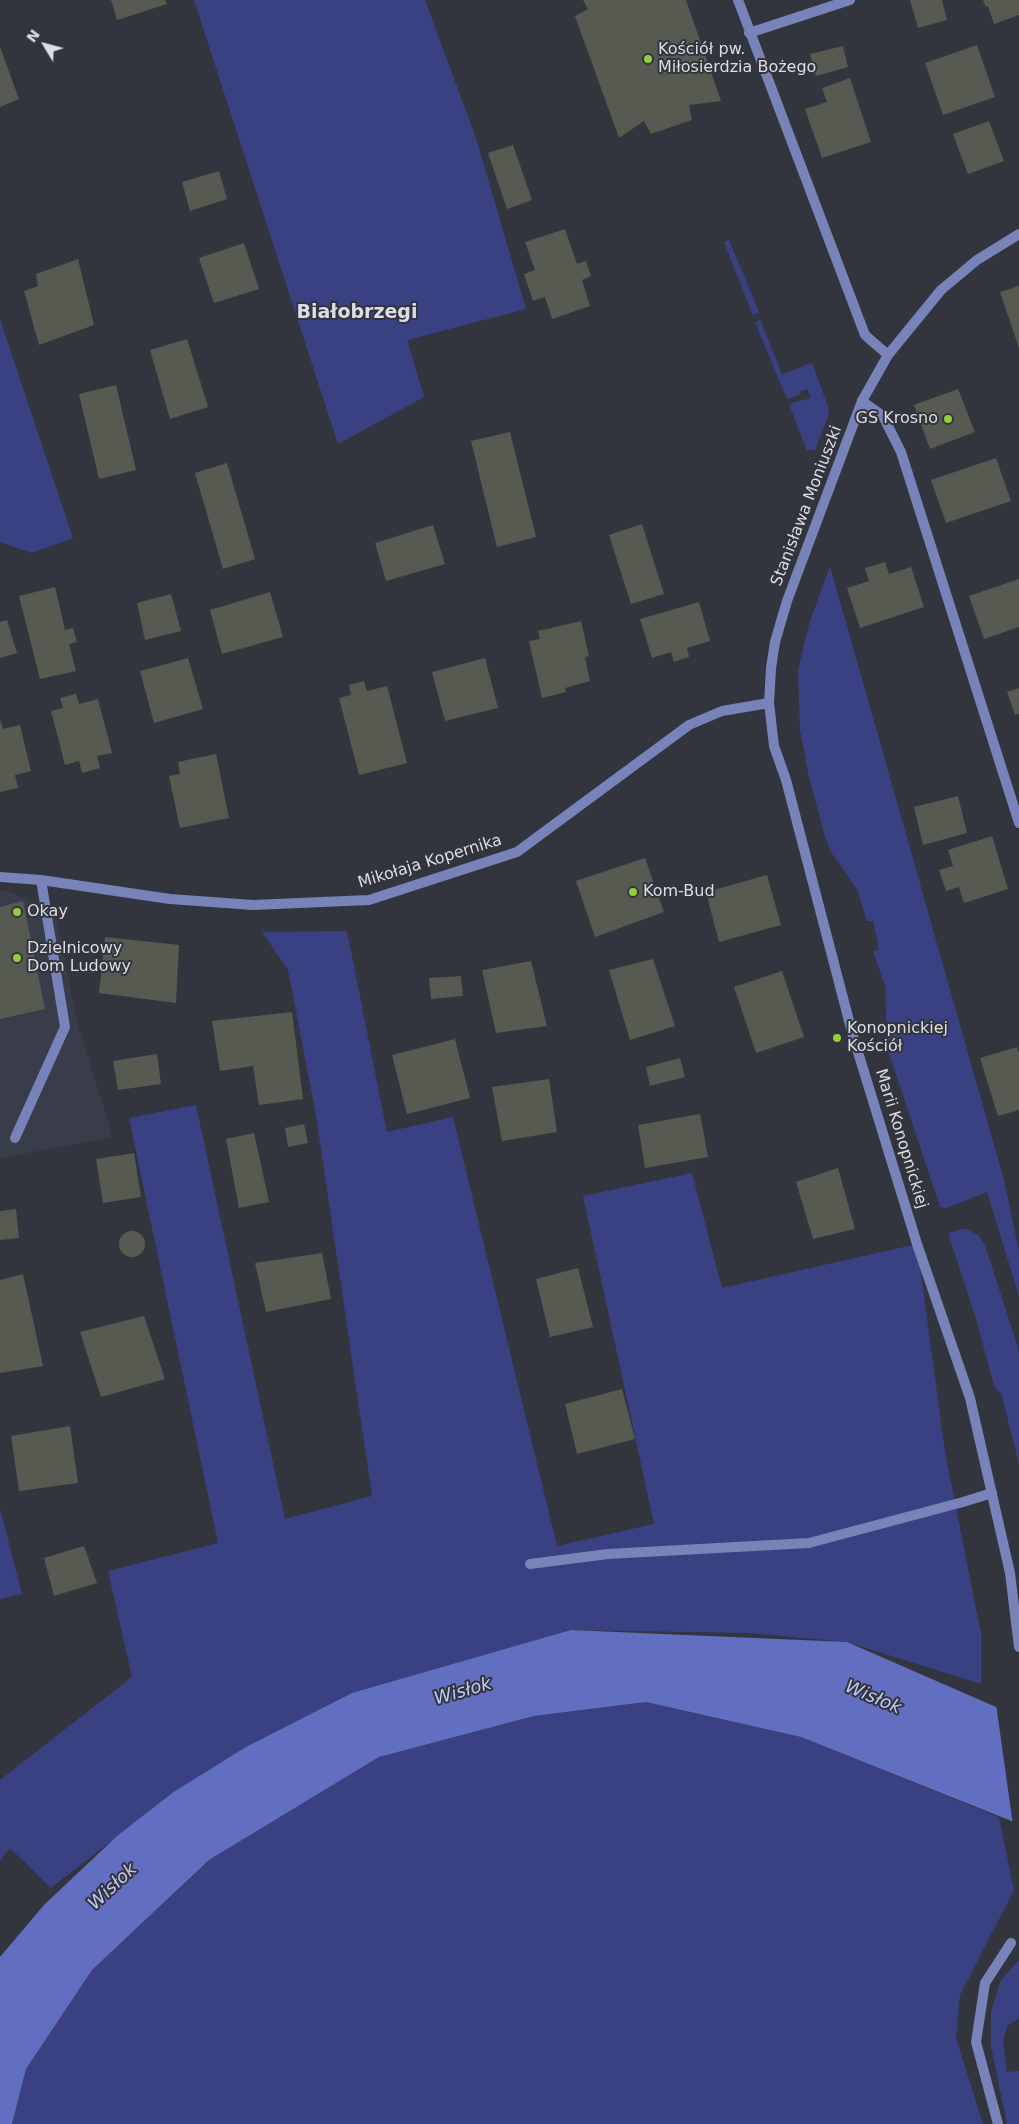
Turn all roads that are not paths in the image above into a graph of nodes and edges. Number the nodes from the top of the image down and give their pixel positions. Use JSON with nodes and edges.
{"nodes":[{"id":1,"x":738,"y":0,"type":"edge"},
{"id":2,"x":850,"y":0,"type":"edge"},
{"id":3,"x":749,"y":34,"type":"junction"},
{"id":4,"x":1019,"y":234,"type":"edge"},
{"id":5,"x":888,"y":355,"type":"junction"},
{"id":6,"x":862,"y":402,"type":"junction"},
{"id":7,"x":769,"y":703,"type":"junction"},
{"id":8,"x":1019,"y":823,"type":"edge"},
{"id":9,"x":0,"y":877,"type":"edge"},
{"id":10,"x":41,"y":880,"type":"junction"},
{"id":11,"x":15,"y":1138,"type":"dead end"},
{"id":12,"x":992,"y":1493,"type":"junction"},
{"id":13,"x":530,"y":1564,"type":"dead end"},
{"id":14,"x":1019,"y":1647,"type":"edge"},
{"id":15,"x":1011,"y":1944,"type":"dead end"},
{"id":16,"x":998,"y":2124,"type":"edge"}],
"edges":[{"from":1,"to":3,"type":"street"},
{"from":2,"to":3,"type":"street"},
{"from":3,"to":5,"type":"street"},
{"from":4,"to":5,"type":"street","name":"Stanisława Moniuszki"},
{"from":5,"to":6,"type":"street","name":"Stanisława Moniuszki"},
{"from":6,"to":7,"type":"street","name":"Stanisława Moniuszki"},
{"from":6,"to":8,"type":"street"},
{"from":7,"to":10,"type":"street","name":"Mikołaja Kopernika"},
{"from":7,"to":12,"type":"street","name":"Marii Konopnickiej"},
{"from":9,"to":10,"type":"street","name":"Mikołaja Kopernika"},
{"from":10,"to":11,"type":"street"},
{"from":12,"to":13,"type":"street"},
{"from":12,"to":14,"type":"street","name":"Marii Konopnickiej"},
{"from":15,"to":16,"type":"street"}]}
